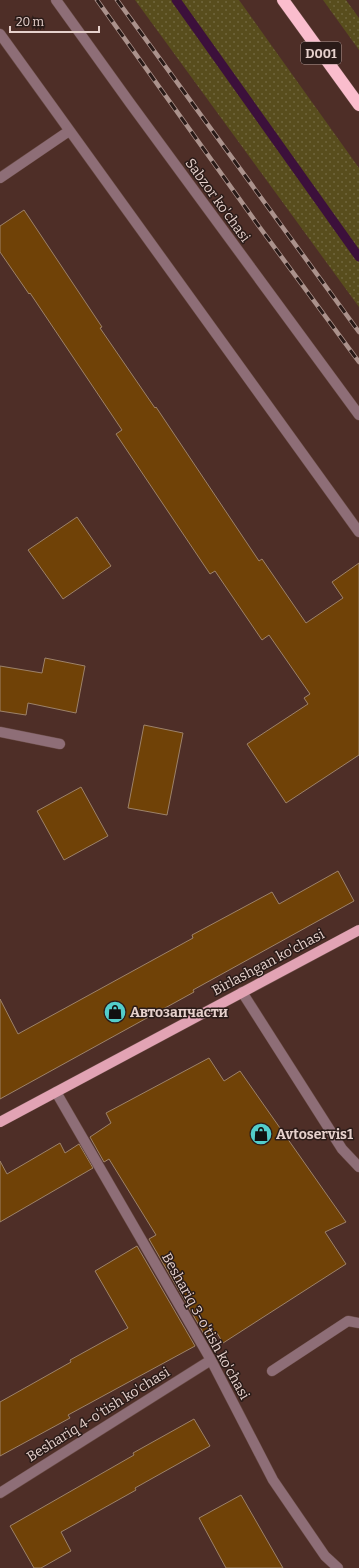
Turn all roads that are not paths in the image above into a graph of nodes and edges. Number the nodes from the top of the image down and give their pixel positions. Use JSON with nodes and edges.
{"nodes":[{"id":1,"x":56,"y":0,"type":"edge"},
{"id":2,"x":284,"y":0,"type":"edge"},
{"id":3,"x":0,"y":34,"type":"edge"},
{"id":4,"x":359,"y":105,"type":"edge"},
{"id":5,"x":69,"y":131,"type":"junction"},
{"id":6,"x":0,"y":178,"type":"edge"},
{"id":7,"x":359,"y":415,"type":"edge"},
{"id":8,"x":359,"y":532,"type":"edge"},
{"id":9,"x":0,"y":732,"type":"edge"},
{"id":10,"x":60,"y":744,"type":"dead end"},
{"id":11,"x":359,"y":930,"type":"edge"},
{"id":12,"x":242,"y":992,"type":"junction"},
{"id":13,"x":56,"y":1092,"type":"junction"},
{"id":14,"x":0,"y":1122,"type":"edge"},
{"id":15,"x":359,"y":1167,"type":"edge"},
{"id":16,"x":359,"y":1323,"type":"edge"},
{"id":17,"x":211,"y":1360,"type":"junction"},
{"id":18,"x":272,"y":1371,"type":"dead end"},
{"id":19,"x":0,"y":1493,"type":"edge"},
{"id":20,"x":338,"y":1568,"type":"edge"}],
"edges":[{"from":1,"to":7,"type":"street","name":"Sabzor ko'chasi"},
{"from":2,"to":4,"type":"highway","number":"D001"},
{"from":3,"to":5,"type":"street"},
{"from":5,"to":6,"type":"street"},
{"from":5,"to":8,"type":"street"},
{"from":9,"to":10,"type":"street"},
{"from":11,"to":12,"type":"main road","name":"Birlashgan ko'chasi"},
{"from":12,"to":13,"type":"main road","name":"Birlashgan ko'chasi"},
{"from":12,"to":15,"type":"street"},
{"from":13,"to":14,"type":"main road","name":"Birlashgan ko'chasi"},
{"from":13,"to":17,"type":"street","name":"Beshariq 3-o'tish ko'chasi"},
{"from":16,"to":18,"type":"street"},
{"from":17,"to":19,"type":"street","name":"Beshariq 4-o'tish ko'chasi"},
{"from":17,"to":20,"type":"street","name":"Beshariq 3-o'tish ko'chasi"}]}
